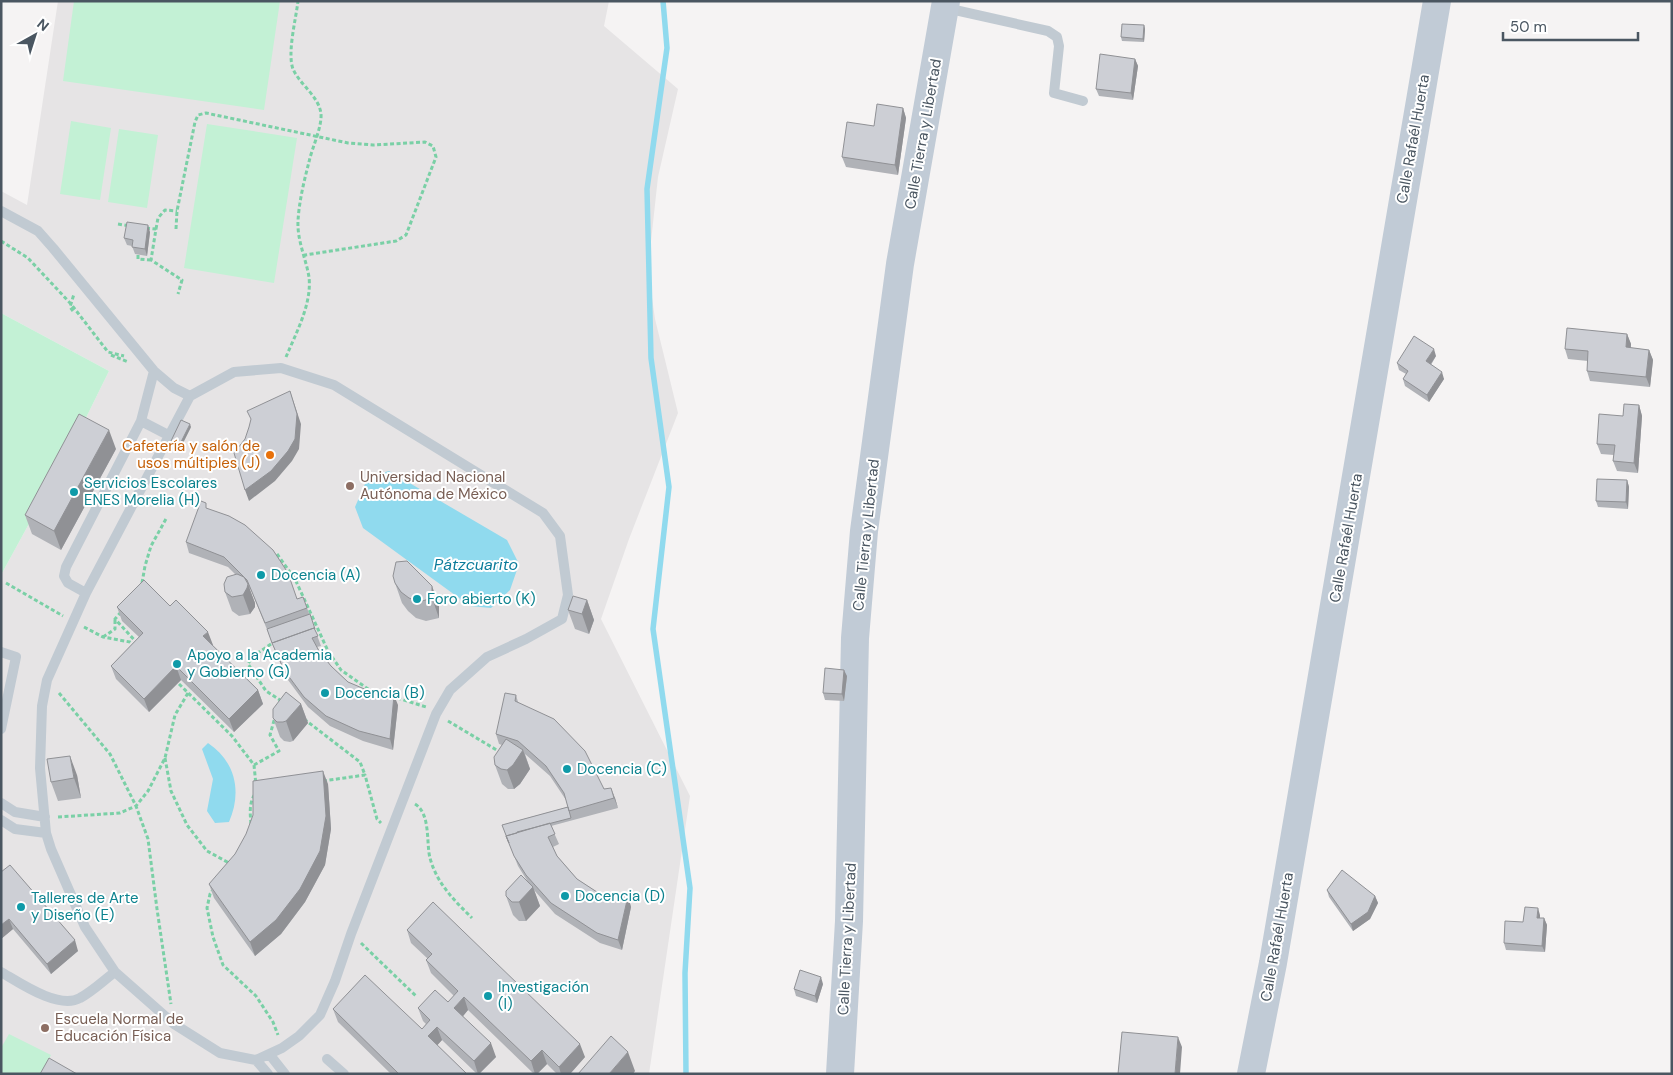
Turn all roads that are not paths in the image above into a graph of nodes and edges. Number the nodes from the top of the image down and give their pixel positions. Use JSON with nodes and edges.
{"nodes":[{"id":1,"x":1437,"y":1,"type":"edge"},
{"id":2,"x":946,"y":5,"type":"edge"},
{"id":3,"x":1083,"y":101,"type":"dead end"},
{"id":4,"x":1,"y":211,"type":"edge"},
{"id":5,"x":154,"y":371,"type":"junction"},
{"id":6,"x":190,"y":396,"type":"junction"},
{"id":7,"x":141,"y":422,"type":"junction"},
{"id":8,"x":170,"y":436,"type":"junction"},
{"id":9,"x":86,"y":593,"type":"junction"},
{"id":10,"x":1,"y":652,"type":"edge"},
{"id":11,"x":1,"y":729,"type":"edge"},
{"id":12,"x":1,"y":802,"type":"edge"},
{"id":13,"x":45,"y":817,"type":"junction"},
{"id":14,"x":1,"y":820,"type":"edge"},
{"id":15,"x":46,"y":833,"type":"junction"},
{"id":16,"x":1,"y":972,"type":"edge"},
{"id":17,"x":115,"y":972,"type":"junction"},
{"id":18,"x":270,"y":1055,"type":"junction"},
{"id":19,"x":327,"y":1059,"type":"dead end"},
{"id":20,"x":256,"y":1060,"type":"junction"},
{"id":21,"x":268,"y":1074,"type":"edge"},
{"id":22,"x":285,"y":1074,"type":"edge"},
{"id":23,"x":344,"y":1074,"type":"edge"},
{"id":24,"x":840,"y":1074,"type":"edge"},
{"id":25,"x":1251,"y":1074,"type":"edge"}],
"edges":[{"from":1,"to":25,"type":"street","name":"Calle Rafaél Huerta"},
{"from":2,"to":3,"type":"lane"},
{"from":2,"to":24,"type":"street","name":"Calle Tierra y Libertad"},
{"from":4,"to":5,"type":"lane"},
{"from":5,"to":6,"type":"lane"},
{"from":5,"to":7,"type":"lane"},
{"from":6,"to":8,"type":"lane"},
{"from":6,"to":18,"type":"lane"},
{"from":7,"to":8,"type":"lane"},
{"from":7,"to":9,"type":"lane"},
{"from":8,"to":9,"type":"lane"},
{"from":9,"to":13,"type":"lane"},
{"from":10,"to":11,"type":"lane"},
{"from":12,"to":13,"type":"lane"},
{"from":13,"to":15,"type":"lane"},
{"from":14,"to":15,"type":"lane"},
{"from":15,"to":17,"type":"lane"},
{"from":16,"to":17,"type":"lane"},
{"from":17,"to":20,"type":"lane"},
{"from":18,"to":20,"type":"lane"},
{"from":18,"to":22,"type":"lane"},
{"from":19,"to":23,"type":"lane"},
{"from":20,"to":21,"type":"lane"}]}
